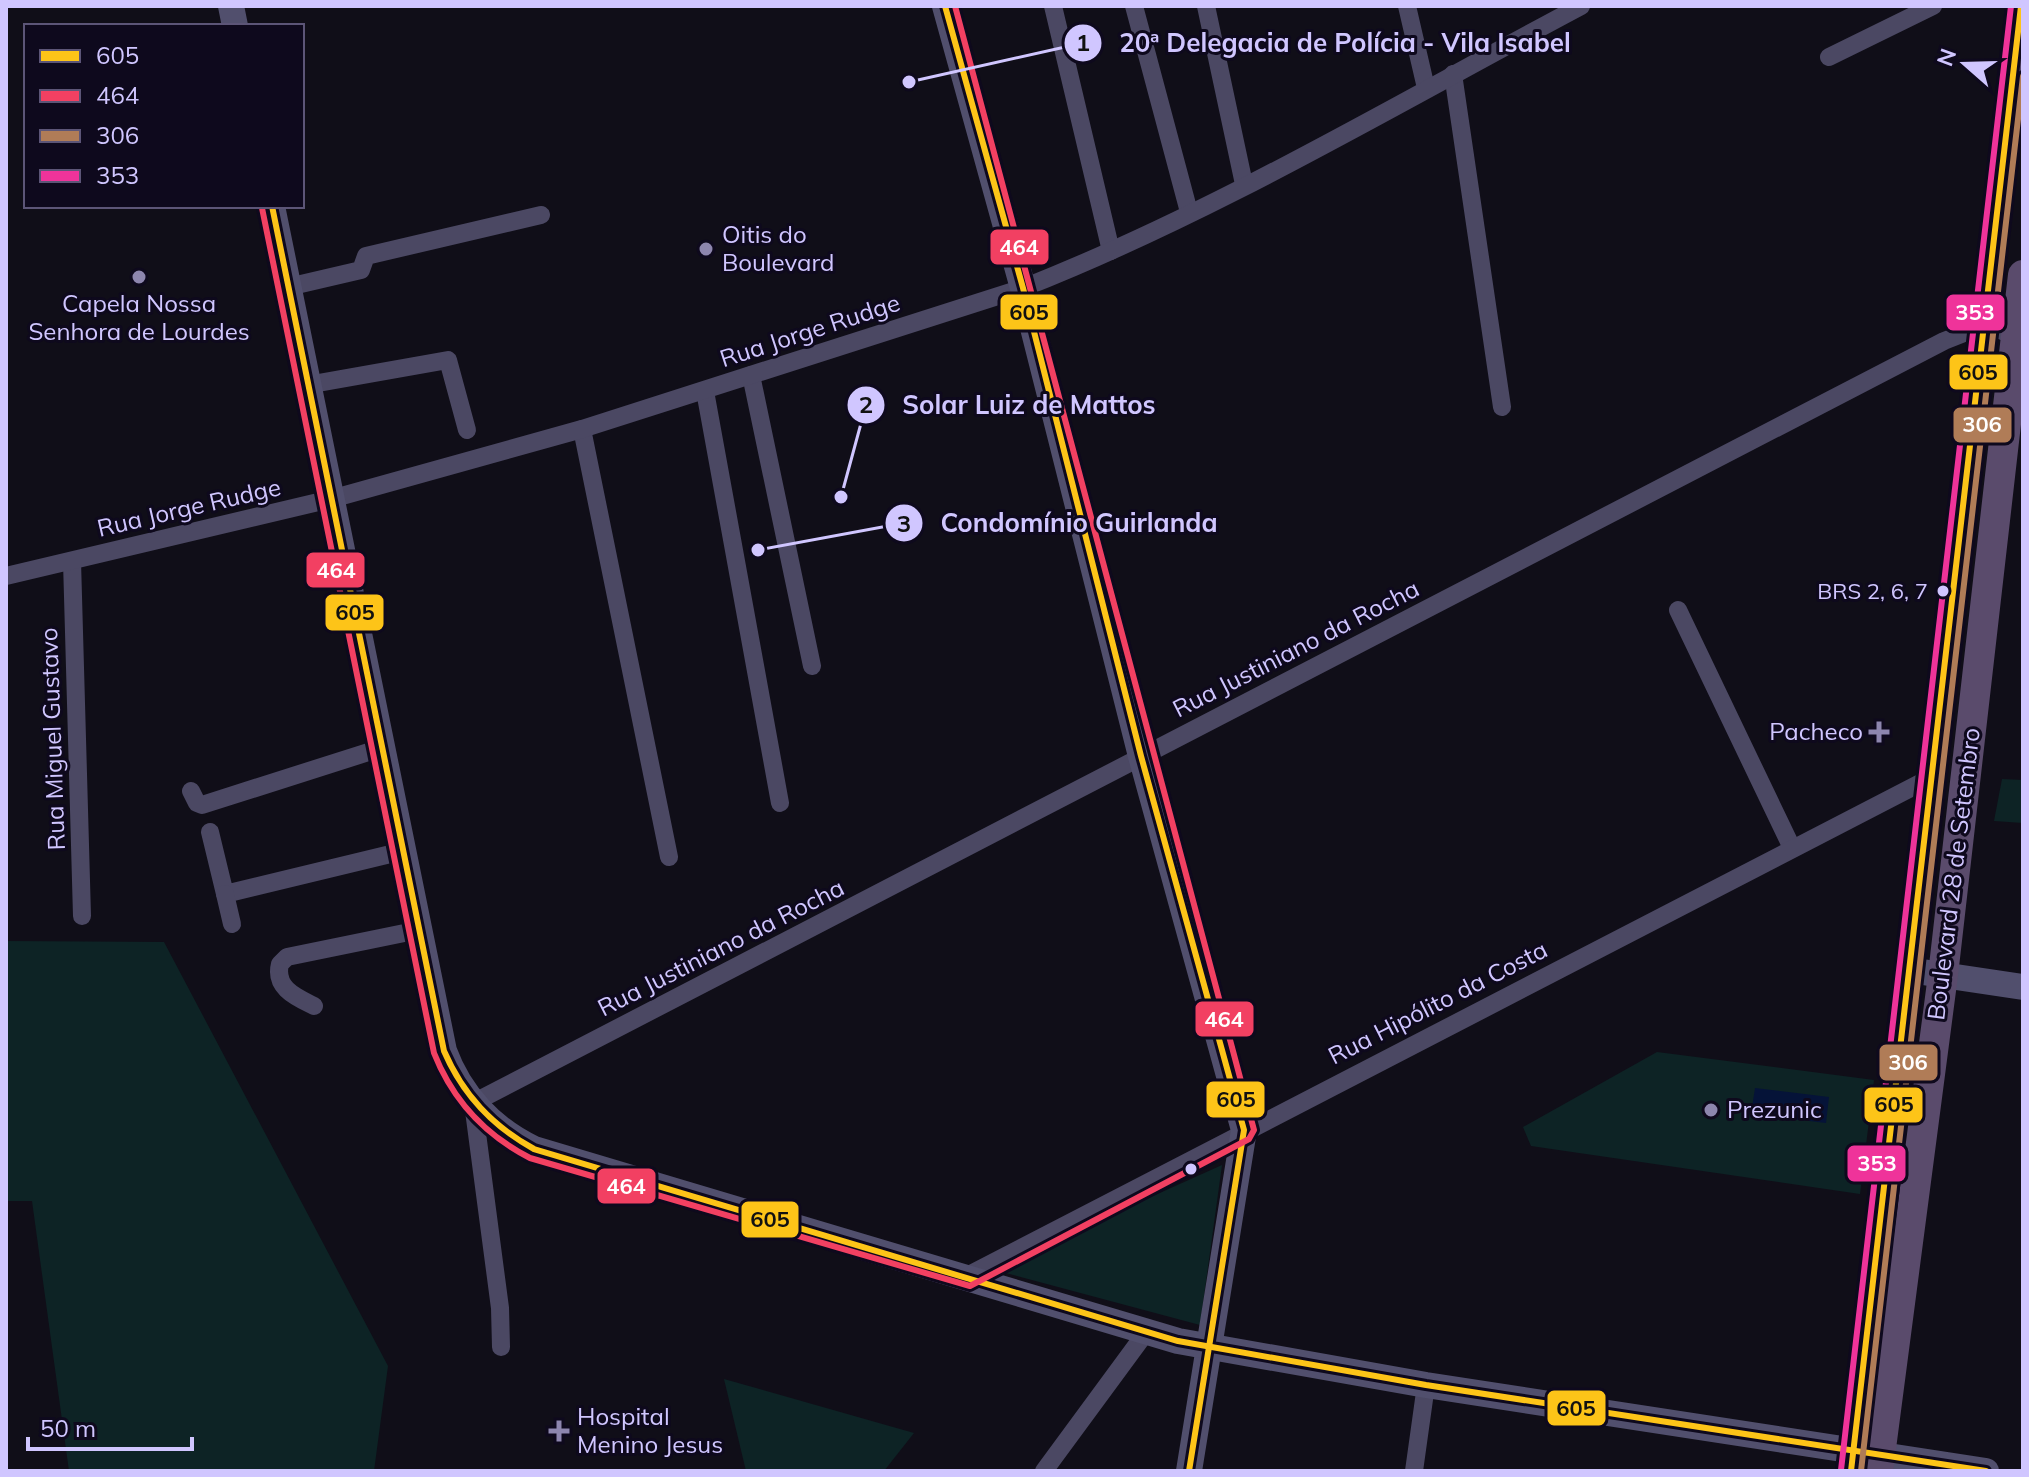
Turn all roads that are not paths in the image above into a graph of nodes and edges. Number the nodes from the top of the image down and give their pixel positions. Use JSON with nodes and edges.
{"nodes":[{"id":1,"x":945,"y":6,"type":"edge"},
{"id":2,"x":1053,"y":6,"type":"edge"},
{"id":3,"x":1134,"y":6,"type":"edge"},
{"id":4,"x":1206,"y":6,"type":"edge"},
{"id":5,"x":1407,"y":6,"type":"edge"},
{"id":6,"x":1581,"y":6,"type":"edge"},
{"id":7,"x":1933,"y":6,"type":"edge"},
{"id":8,"x":2021,"y":6,"type":"edge"},
{"id":9,"x":1829,"y":57,"type":"dead end"},
{"id":10,"x":1453,"y":74,"type":"junction"},
{"id":11,"x":1426,"y":88,"type":"junction"},
{"id":12,"x":1244,"y":184,"type":"junction"},
{"id":13,"x":272,"y":208,"type":"edge"},
{"id":14,"x":1189,"y":212,"type":"junction"},
{"id":15,"x":541,"y":215,"type":"dead end"},
{"id":16,"x":1111,"y":251,"type":"junction"},
{"id":17,"x":2023,"y":275,"type":"edge"},
{"id":18,"x":288,"y":287,"type":"junction"},
{"id":19,"x":1023,"y":288,"type":"junction"},
{"id":20,"x":1987,"y":324,"type":"junction"},
{"id":21,"x":2016,"y":337,"type":"junction"},
{"id":22,"x":751,"y":375,"type":"junction"},
{"id":23,"x":307,"y":385,"type":"junction"},
{"id":24,"x":705,"y":391,"type":"junction"},
{"id":25,"x":1502,"y":407,"type":"dead end"},
{"id":26,"x":582,"y":429,"type":"junction"},
{"id":27,"x":467,"y":430,"type":"dead end"},
{"id":28,"x":331,"y":499,"type":"junction"},
{"id":29,"x":72,"y":561,"type":"junction"},
{"id":30,"x":6,"y":576,"type":"edge"},
{"id":31,"x":1678,"y":610,"type":"dead end"},
{"id":32,"x":812,"y":666,"type":"dead end"},
{"id":33,"x":381,"y":748,"type":"junction"},
{"id":34,"x":1141,"y":756,"type":"junction"},
{"id":35,"x":1932,"y":777,"type":"junction"},
{"id":36,"x":191,"y":791,"type":"dead end"},
{"id":37,"x":780,"y":803,"type":"dead end"},
{"id":38,"x":210,"y":832,"type":"dead end"},
{"id":39,"x":1792,"y":848,"type":"junction"},
{"id":40,"x":403,"y":851,"type":"junction"},
{"id":41,"x":669,"y":857,"type":"dead end"},
{"id":42,"x":225,"y":894,"type":"junction"},
{"id":43,"x":82,"y":916,"type":"dead end"},
{"id":44,"x":232,"y":924,"type":"dead end"},
{"id":45,"x":419,"y":930,"type":"junction"},
{"id":46,"x":1909,"y":970,"type":"junction"},
{"id":47,"x":1943,"y":975,"type":"junction"},
{"id":48,"x":2023,"y":987,"type":"edge"},
{"id":49,"x":314,"y":1006,"type":"dead end"},
{"id":50,"x":473,"y":1103,"type":"junction"},
{"id":51,"x":1244,"y":1130,"type":"junction"},
{"id":52,"x":967,"y":1276,"type":"junction"},
{"id":53,"x":1147,"y":1331,"type":"junction"},
{"id":54,"x":501,"y":1347,"type":"dead end"},
{"id":55,"x":1207,"y":1347,"type":"junction"},
{"id":56,"x":1426,"y":1385,"type":"junction"},
{"id":57,"x":1866,"y":1462,"type":"edge"},
{"id":58,"x":1044,"y":1471,"type":"edge"},
{"id":59,"x":1189,"y":1471,"type":"edge"},
{"id":60,"x":1414,"y":1471,"type":"edge"},
{"id":61,"x":1986,"y":1471,"type":"edge"}],
"edges":[{"from":1,"to":19,"type":"street"},
{"from":2,"to":16,"type":"street"},
{"from":3,"to":14,"type":"street"},
{"from":4,"to":12,"type":"street"},
{"from":5,"to":11,"type":"street"},
{"from":6,"to":10,"type":"street","name":"Rua Jorge Rudge"},
{"from":7,"to":9,"type":"street"},
{"from":8,"to":20,"type":"main road","name":"Boulevard 28 de Setembro"},
{"from":10,"to":11,"type":"street","name":"Rua Jorge Rudge"},
{"from":10,"to":25,"type":"street"},
{"from":11,"to":12,"type":"street","name":"Rua Jorge Rudge"},
{"from":12,"to":14,"type":"street","name":"Rua Jorge Rudge"},
{"from":13,"to":18,"type":"street"},
{"from":14,"to":16,"type":"street","name":"Rua Jorge Rudge"},
{"from":15,"to":18,"type":"street"},
{"from":16,"to":19,"type":"street","name":"Rua Jorge Rudge"},
{"from":17,"to":21,"type":"main road","name":"Boulevard 28 de Setembro"},
{"from":18,"to":23,"type":"street"},
{"from":19,"to":22,"type":"street","name":"Rua Jorge Rudge"},
{"from":19,"to":34,"type":"street"},
{"from":20,"to":21,"type":"street"},
{"from":20,"to":34,"type":"street","name":"Rua Justiniano da Rocha"},
{"from":20,"to":35,"type":"main road","name":"Boulevard 28 de Setembro"},
{"from":21,"to":47,"type":"main road","name":"Boulevard 28 de Setembro"},
{"from":22,"to":24,"type":"street","name":"Rua Jorge Rudge"},
{"from":22,"to":32,"type":"street"},
{"from":23,"to":27,"type":"street"},
{"from":23,"to":28,"type":"street"},
{"from":24,"to":26,"type":"street","name":"Rua Jorge Rudge"},
{"from":24,"to":37,"type":"street"},
{"from":26,"to":28,"type":"street","name":"Rua Jorge Rudge"},
{"from":26,"to":41,"type":"street"},
{"from":28,"to":29,"type":"street","name":"Rua Jorge Rudge"},
{"from":28,"to":33,"type":"street"},
{"from":29,"to":30,"type":"street","name":"Rua Jorge Rudge"},
{"from":29,"to":43,"type":"street","name":"Rua Miguel Gustavo"},
{"from":31,"to":39,"type":"street"},
{"from":33,"to":36,"type":"street"},
{"from":33,"to":40,"type":"street"},
{"from":34,"to":50,"type":"street","name":"Rua Justiniano da Rocha"},
{"from":34,"to":51,"type":"street"},
{"from":35,"to":39,"type":"street","name":"Rua Hipólito da Costa"},
{"from":35,"to":46,"type":"main road","name":"Boulevard 28 de Setembro"},
{"from":38,"to":42,"type":"street"},
{"from":39,"to":51,"type":"street","name":"Rua Hipólito da Costa"},
{"from":40,"to":42,"type":"street"},
{"from":40,"to":45,"type":"street"},
{"from":42,"to":44,"type":"street"},
{"from":45,"to":49,"type":"street"},
{"from":45,"to":50,"type":"street"},
{"from":46,"to":47,"type":"street"},
{"from":46,"to":57,"type":"main road","name":"Boulevard 28 de Setembro"},
{"from":47,"to":48,"type":"street"},
{"from":47,"to":57,"type":"main road","name":"Boulevard 28 de Setembro"},
{"from":50,"to":52,"type":"street"},
{"from":50,"to":54,"type":"street"},
{"from":51,"to":52,"type":"street","name":"Rua Hipólito da Costa"},
{"from":51,"to":55,"type":"street"},
{"from":52,"to":53,"type":"street"},
{"from":53,"to":55,"type":"street"},
{"from":53,"to":58,"type":"street"},
{"from":55,"to":56,"type":"street"},
{"from":55,"to":59,"type":"street"},
{"from":56,"to":57,"type":"street"},
{"from":56,"to":60,"type":"street"},
{"from":57,"to":61,"type":"street"}]}
